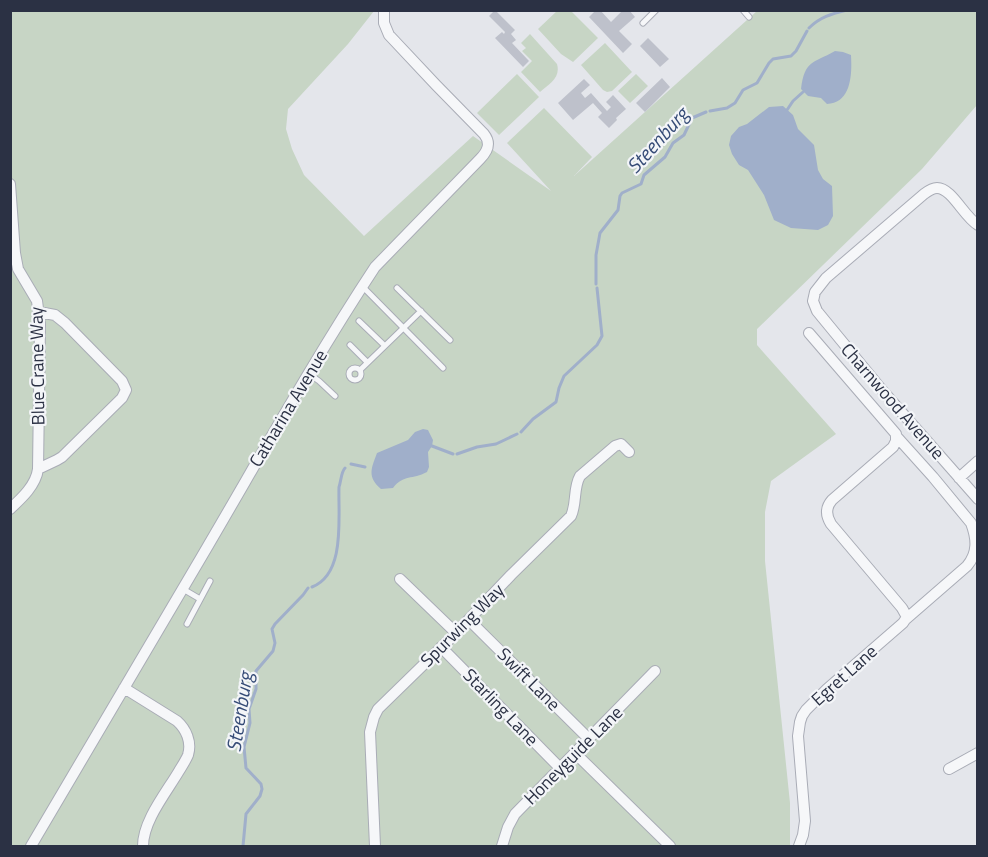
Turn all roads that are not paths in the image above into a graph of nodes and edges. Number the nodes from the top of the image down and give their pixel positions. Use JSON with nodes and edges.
{"nodes":[{"id":1,"x":384,"y":10,"type":"edge"},
{"id":2,"x":656,"y":10,"type":"edge"},
{"id":3,"x":743,"y":10,"type":"edge"},
{"id":4,"x":750,"y":17,"type":"dead end"},
{"id":5,"x":643,"y":23,"type":"dead end"},
{"id":6,"x":10,"y":183,"type":"edge"},
{"id":7,"x":978,"y":225,"type":"edge"},
{"id":8,"x":362,"y":286,"type":"junction"},
{"id":9,"x":397,"y":288,"type":"dead end"},
{"id":10,"x":421,"y":311,"type":"junction"},
{"id":11,"x":39,"y":312,"type":"junction"},
{"id":12,"x":359,"y":321,"type":"dead end"},
{"id":13,"x":403,"y":327,"type":"junction"},
{"id":14,"x":809,"y":333,"type":"dead end"},
{"id":15,"x":450,"y":340,"type":"dead end"},
{"id":16,"x":350,"y":345,"type":"dead end"},
{"id":17,"x":384,"y":345,"type":"junction"},
{"id":18,"x":367,"y":362,"type":"junction"},
{"id":19,"x":443,"y":368,"type":"dead end"},
{"id":20,"x":360,"y":370,"type":"dead end"},
{"id":21,"x":308,"y":374,"type":"junction"},
{"id":22,"x":335,"y":396,"type":"dead end"},
{"id":23,"x":897,"y":437,"type":"junction"},
{"id":24,"x":629,"y":452,"type":"dead end"},
{"id":25,"x":978,"y":461,"type":"edge"},
{"id":26,"x":38,"y":469,"type":"junction"},
{"id":27,"x":959,"y":478,"type":"junction"},
{"id":28,"x":978,"y":499,"type":"edge"},
{"id":29,"x":10,"y":509,"type":"edge"},
{"id":30,"x":400,"y":579,"type":"dead end"},
{"id":31,"x":210,"y":581,"type":"dead end"},
{"id":32,"x":183,"y":589,"type":"junction"},
{"id":33,"x":200,"y":599,"type":"junction"},
{"id":34,"x":906,"y":619,"type":"junction"},
{"id":35,"x":469,"y":620,"type":"junction"},
{"id":36,"x":187,"y":624,"type":"dead end"},
{"id":37,"x":456,"y":633,"type":"junction"},
{"id":38,"x":441,"y":647,"type":"junction"},
{"id":39,"x":656,"y":671,"type":"dead end"},
{"id":40,"x":124,"y":688,"type":"junction"},
{"id":41,"x":588,"y":739,"type":"junction"},
{"id":42,"x":575,"y":753,"type":"junction"},
{"id":43,"x":978,"y":753,"type":"edge"},
{"id":44,"x":560,"y":768,"type":"junction"},
{"id":45,"x":949,"y":770,"type":"dead end"},
{"id":46,"x":31,"y":846,"type":"edge"},
{"id":47,"x":143,"y":846,"type":"edge"},
{"id":48,"x":375,"y":846,"type":"edge"},
{"id":49,"x":502,"y":846,"type":"edge"},
{"id":50,"x":670,"y":846,"type":"edge"},
{"id":51,"x":799,"y":846,"type":"edge"}],
"edges":[{"from":1,"to":8,"type":"street","name":"Catharina Avenue"},
{"from":2,"to":5,"type":"lane"},
{"from":3,"to":4,"type":"lane"},
{"from":6,"to":11,"type":"street","name":"Blue Crane Way"},
{"from":7,"to":27,"type":"street","name":"Charnwood Avenue"},
{"from":8,"to":13,"type":"lane"},
{"from":8,"to":21,"type":"street","name":"Catharina Avenue"},
{"from":9,"to":10,"type":"lane"},
{"from":10,"to":13,"type":"lane"},
{"from":10,"to":15,"type":"lane"},
{"from":11,"to":26,"type":"street","name":"Blue Crane Way"},
{"from":11,"to":26,"type":"street"},
{"from":12,"to":17,"type":"lane"},
{"from":13,"to":17,"type":"lane"},
{"from":13,"to":19,"type":"lane"},
{"from":14,"to":23,"type":"street","name":"Egret Lane"},
{"from":16,"to":18,"type":"lane"},
{"from":17,"to":18,"type":"lane"},
{"from":18,"to":20,"type":"lane"},
{"from":21,"to":22,"type":"lane"},
{"from":21,"to":32,"type":"street","name":"Catharina Avenue"},
{"from":23,"to":34,"type":"street","name":"Egret Lane"},
{"from":23,"to":34,"type":"street"},
{"from":24,"to":35,"type":"street","name":"Spurwing Way"},
{"from":25,"to":27,"type":"street"},
{"from":26,"to":29,"type":"street","name":"Blue Crane Way"},
{"from":27,"to":28,"type":"street","name":"Charnwood Avenue"},
{"from":30,"to":37,"type":"street"},
{"from":31,"to":33,"type":"lane"},
{"from":32,"to":33,"type":"lane"},
{"from":32,"to":40,"type":"street","name":"Catharina Avenue"},
{"from":33,"to":36,"type":"lane"},
{"from":34,"to":51,"type":"street","name":"Egret Lane"},
{"from":35,"to":37,"type":"street","name":"Spurwing Way"},
{"from":35,"to":41,"type":"street","name":"Swift Lane"},
{"from":37,"to":38,"type":"street","name":"Spurwing Way"},
{"from":38,"to":44,"type":"street","name":"Starling Lane"},
{"from":38,"to":48,"type":"street","name":"Spurwing Way"},
{"from":39,"to":41,"type":"street","name":"Honeyguide Lane"},
{"from":40,"to":46,"type":"street","name":"Catharina Avenue"},
{"from":40,"to":47,"type":"street"},
{"from":41,"to":42,"type":"street","name":"Honeyguide Lane"},
{"from":42,"to":44,"type":"street","name":"Honeyguide Lane"},
{"from":42,"to":50,"type":"street"},
{"from":43,"to":45,"type":"street"},
{"from":44,"to":49,"type":"street","name":"Honeyguide Lane"}]}
